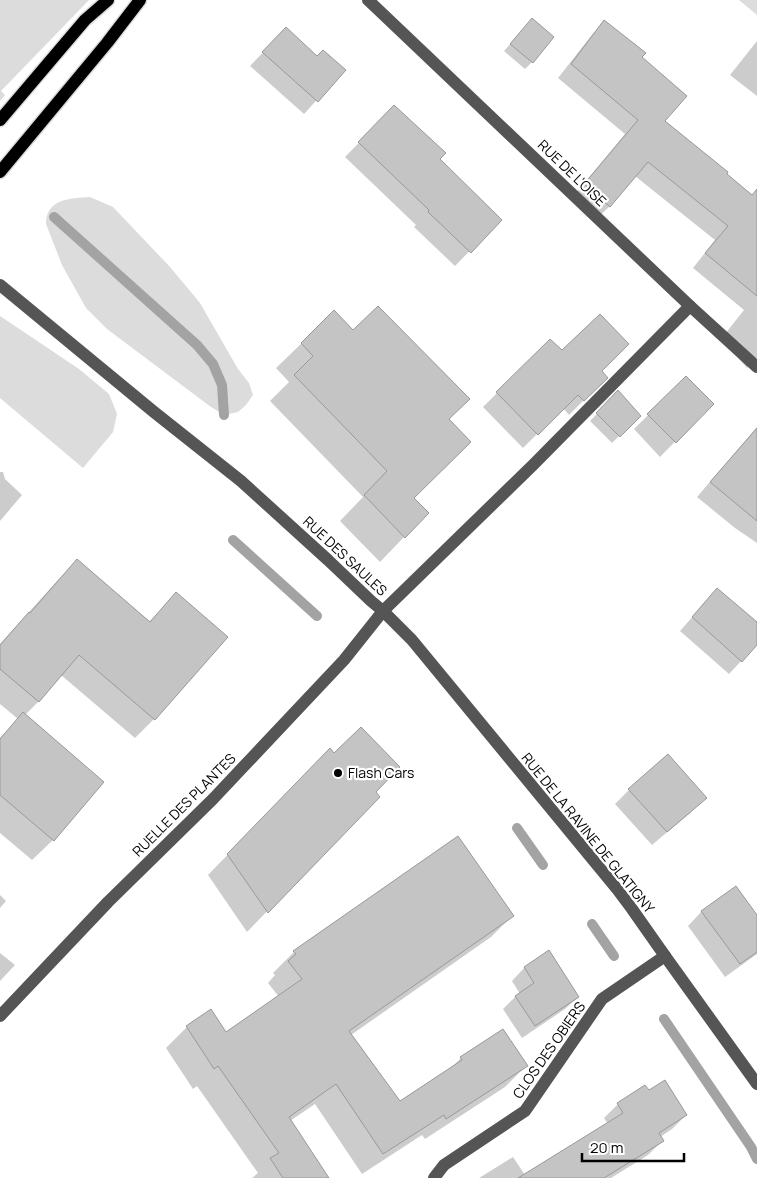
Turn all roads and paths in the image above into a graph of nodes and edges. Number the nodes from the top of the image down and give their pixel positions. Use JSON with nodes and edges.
{"nodes":[{"id":1,"x":108,"y":0,"type":"edge"},
{"id":2,"x":140,"y":0,"type":"edge"},
{"id":3,"x":368,"y":0,"type":"edge"},
{"id":4,"x":0,"y":120,"type":"edge"},
{"id":5,"x":0,"y":172,"type":"edge"},
{"id":6,"x":0,"y":285,"type":"edge"},
{"id":7,"x":690,"y":306,"type":"junction"},
{"id":8,"x":757,"y":367,"type":"edge"},
{"id":9,"x":383,"y":611,"type":"junction"},
{"id":10,"x":665,"y":956,"type":"junction"},
{"id":11,"x":0,"y":1016,"type":"edge"},
{"id":12,"x":757,"y":1084,"type":"edge"},
{"id":13,"x":434,"y":1178,"type":"edge"}],
"edges":[{"from":1,"to":4,"type":"main road"},
{"from":2,"to":5,"type":"main road"},
{"from":3,"to":7,"type":"street","name":"RUE DE L'OISE"},
{"from":6,"to":9,"type":"street","name":"RUE DES SAULES"},
{"from":7,"to":8,"type":"street","name":"RUE DE L'OISE"},
{"from":7,"to":9,"type":"street","name":"RUE DES SAULES"},
{"from":9,"to":10,"type":"street","name":"RUE DE LA RAVINE DE GLATIGNY"},
{"from":9,"to":11,"type":"street","name":"RUELLE DES PLANTES"},
{"from":10,"to":12,"type":"street","name":"RUE DE LA RAVINE DE GLATIGNY"},
{"from":10,"to":13,"type":"street","name":"CLOS DES OBIERS"}]}
